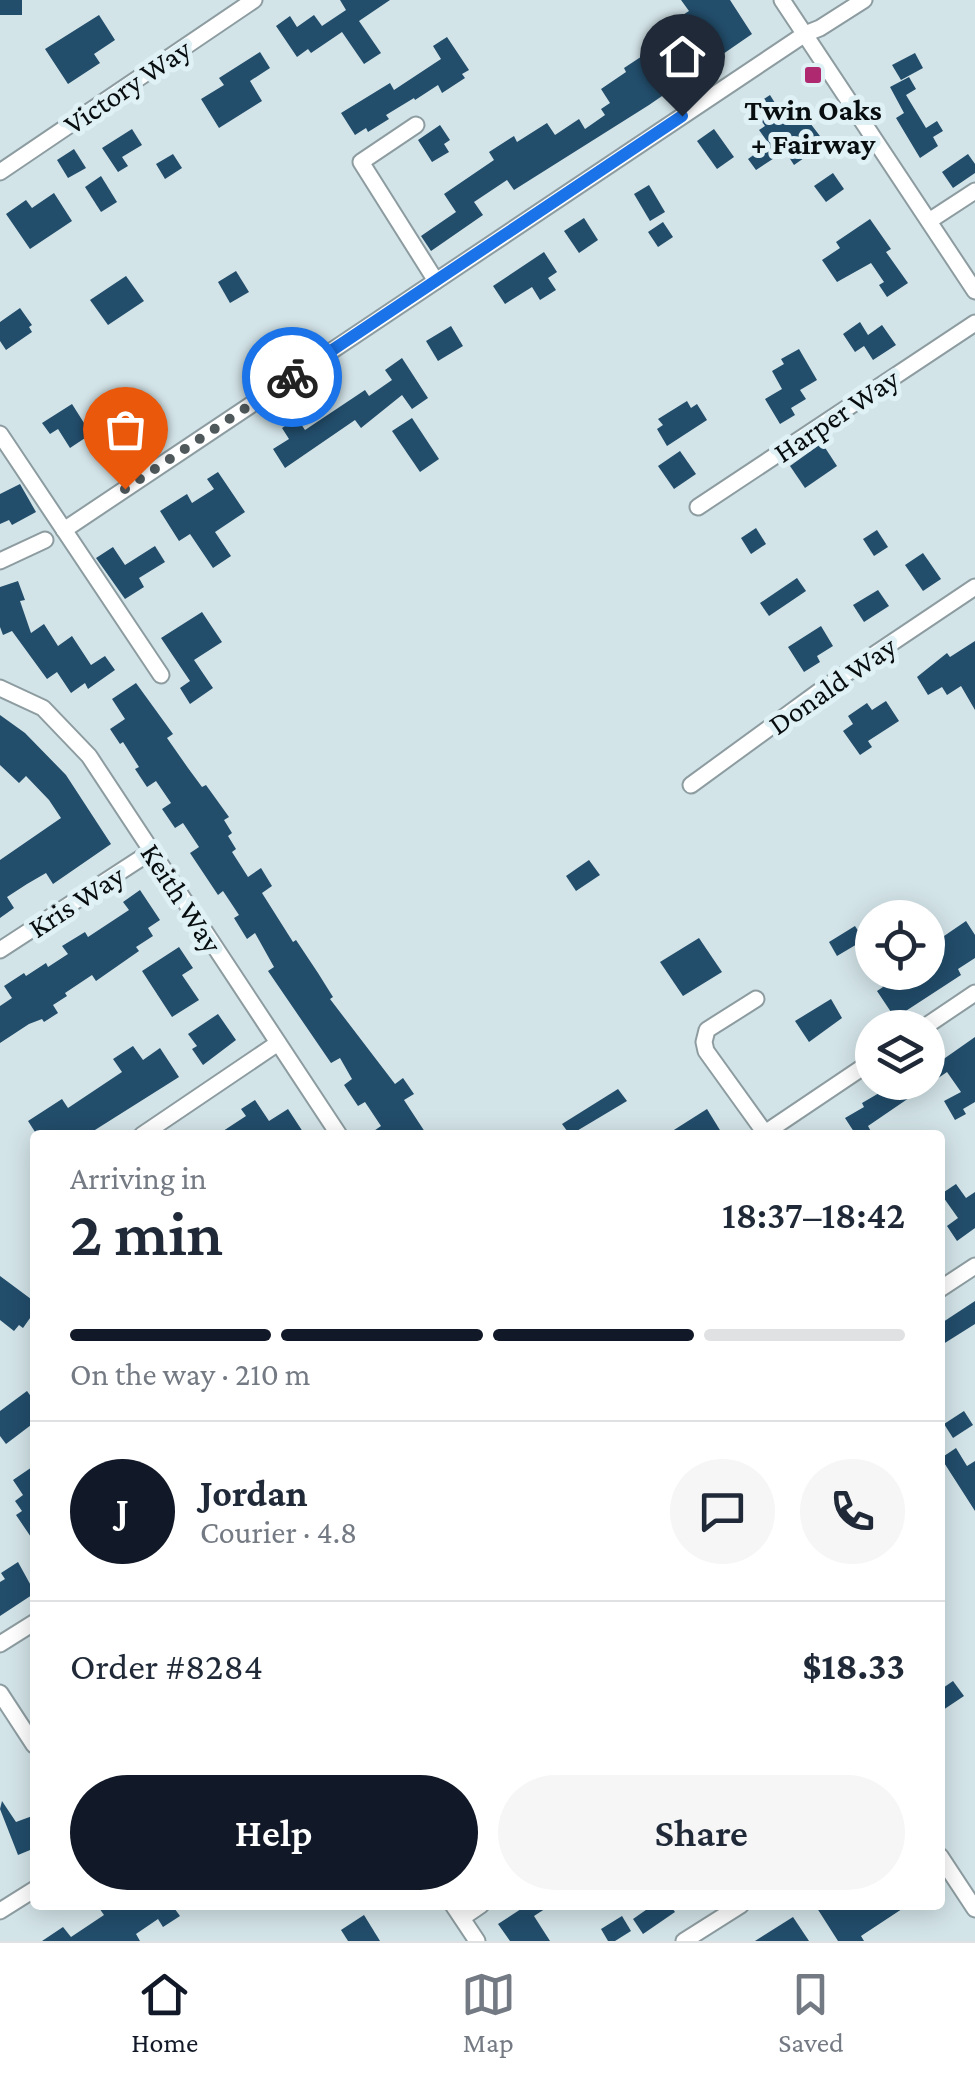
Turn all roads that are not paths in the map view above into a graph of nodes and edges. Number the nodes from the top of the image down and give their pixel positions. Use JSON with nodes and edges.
{"nodes":[{"id":1,"x":254,"y":0,"type":"edge"},
{"id":2,"x":782,"y":0,"type":"edge"},
{"id":3,"x":864,"y":0,"type":"edge"},
{"id":4,"x":805,"y":34,"type":"junction"},
{"id":5,"x":416,"y":125,"type":"dead end"},
{"id":6,"x":0,"y":172,"type":"edge"},
{"id":7,"x":975,"y":192,"type":"edge"},
{"id":8,"x":929,"y":221,"type":"junction"},
{"id":9,"x":436,"y":281,"type":"junction"},
{"id":10,"x":975,"y":291,"type":"edge"},
{"id":11,"x":975,"y":322,"type":"edge"},
{"id":12,"x":0,"y":434,"type":"edge"},
{"id":13,"x":698,"y":507,"type":"dead end"},
{"id":14,"x":64,"y":530,"type":"junction"},
{"id":15,"x":45,"y":540,"type":"dead end"},
{"id":16,"x":0,"y":561,"type":"edge"},
{"id":17,"x":975,"y":588,"type":"edge"},
{"id":18,"x":162,"y":675,"type":"dead end"},
{"id":19,"x":0,"y":688,"type":"edge"},
{"id":20,"x":691,"y":785,"type":"dead end"},
{"id":21,"x":152,"y":852,"type":"junction"},
{"id":22,"x":0,"y":950,"type":"edge"},
{"id":23,"x":975,"y":993,"type":"edge"},
{"id":24,"x":756,"y":999,"type":"dead end"},
{"id":25,"x":945,"y":1013,"type":"edge"},
{"id":26,"x":278,"y":1044,"type":"junction"},
{"id":27,"x":855,"y":1072,"type":"edge"},
{"id":28,"x":149,"y":1130,"type":"edge"},
{"id":29,"x":336,"y":1130,"type":"edge"},
{"id":30,"x":761,"y":1130,"type":"edge"},
{"id":31,"x":770,"y":1130,"type":"edge"},
{"id":32,"x":975,"y":1266,"type":"edge"},
{"id":33,"x":945,"y":1286,"type":"edge"},
{"id":34,"x":30,"y":1625,"type":"edge"},
{"id":35,"x":0,"y":1644,"type":"edge"},
{"id":36,"x":0,"y":1693,"type":"edge"},
{"id":37,"x":30,"y":1739,"type":"edge"},
{"id":38,"x":945,"y":1863,"type":"edge"},
{"id":39,"x":30,"y":1892,"type":"edge"},
{"id":40,"x":975,"y":1908,"type":"edge"},
{"id":41,"x":733,"y":1910,"type":"edge"},
{"id":42,"x":0,"y":1911,"type":"edge"},
{"id":43,"x":458,"y":1911,"type":"edge"},
{"id":44,"x":477,"y":1941,"type":"edge"},
{"id":45,"x":684,"y":1941,"type":"edge"}],
"edges":[{"from":1,"to":6,"type":"street","name":"Victory Way"},
{"from":2,"to":4,"type":"street"},
{"from":3,"to":4,"type":"street"},
{"from":4,"to":8,"type":"street"},
{"from":4,"to":9,"type":"street"},
{"from":5,"to":9,"type":"street"},
{"from":7,"to":8,"type":"street"},
{"from":8,"to":10,"type":"street"},
{"from":9,"to":14,"type":"street"},
{"from":11,"to":13,"type":"street","name":"Harper Way"},
{"from":12,"to":14,"type":"street"},
{"from":14,"to":18,"type":"street"},
{"from":15,"to":16,"type":"street"},
{"from":17,"to":20,"type":"street","name":"Donald Way"},
{"from":19,"to":21,"type":"street","name":"Keith Way"},
{"from":21,"to":22,"type":"street","name":"Kris Way"},
{"from":21,"to":26,"type":"street","name":"Keith Way"},
{"from":23,"to":25,"type":"street"},
{"from":24,"to":30,"type":"street"},
{"from":26,"to":28,"type":"street"},
{"from":26,"to":29,"type":"street","name":"Keith Way"},
{"from":27,"to":31,"type":"street"},
{"from":32,"to":33,"type":"street"},
{"from":34,"to":35,"type":"street"},
{"from":36,"to":37,"type":"street"},
{"from":38,"to":40,"type":"street"},
{"from":39,"to":42,"type":"street"},
{"from":41,"to":45,"type":"street"},
{"from":43,"to":44,"type":"street"}]}
